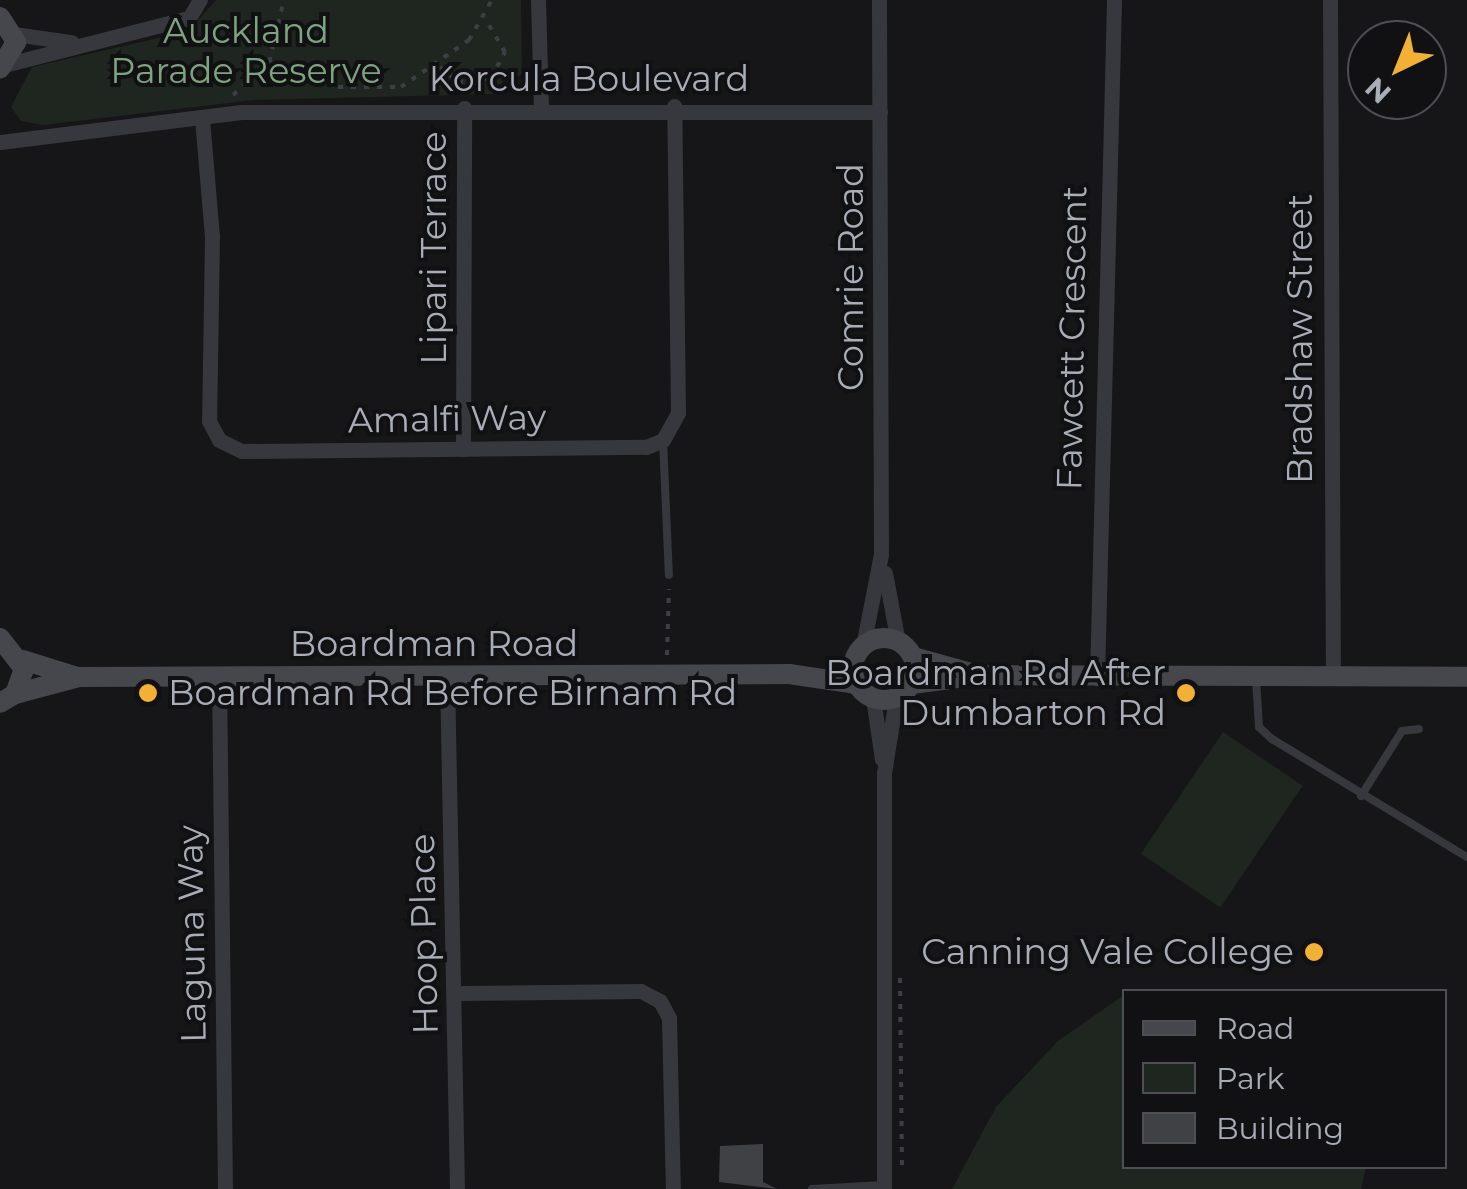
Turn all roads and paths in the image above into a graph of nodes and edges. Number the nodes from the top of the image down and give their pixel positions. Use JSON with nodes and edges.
{"nodes":[{"id":1,"x":200,"y":0,"type":"edge"},
{"id":2,"x":284,"y":0,"type":"edge"},
{"id":3,"x":492,"y":0,"type":"edge"},
{"id":4,"x":538,"y":0,"type":"edge"},
{"id":5,"x":879,"y":0,"type":"edge"},
{"id":6,"x":1114,"y":0,"type":"edge"},
{"id":7,"x":1330,"y":0,"type":"edge"},
{"id":8,"x":4,"y":18,"type":"edge"},
{"id":9,"x":485,"y":19,"type":"junction"},
{"id":10,"x":74,"y":42,"type":"junction"},
{"id":11,"x":269,"y":62,"type":"junction"},
{"id":12,"x":4,"y":66,"type":"edge"},
{"id":13,"x":440,"y":67,"type":"junction"},
{"id":14,"x":488,"y":80,"type":"junction"},
{"id":15,"x":491,"y":94,"type":"dead end"},
{"id":16,"x":221,"y":104,"type":"dead end"},
{"id":17,"x":674,"y":106,"type":"junction"},
{"id":18,"x":541,"y":107,"type":"junction"},
{"id":19,"x":464,"y":108,"type":"junction"},
{"id":20,"x":880,"y":112,"type":"junction"},
{"id":21,"x":202,"y":118,"type":"junction"},
{"id":22,"x":0,"y":142,"type":"edge"},
{"id":23,"x":663,"y":440,"type":"junction"},
{"id":24,"x":464,"y":448,"type":"junction"},
{"id":25,"x":881,"y":554,"type":"junction"},
{"id":26,"x":669,"y":575,"type":"joint"},
{"id":27,"x":0,"y":637,"type":"edge"},
{"id":28,"x":906,"y":649,"type":"junction"},
{"id":29,"x":860,"y":650,"type":"junction"},
{"id":30,"x":23,"y":660,"type":"junction"},
{"id":31,"x":667,"y":660,"type":"dead end"},
{"id":32,"x":789,"y":674,"type":"junction"},
{"id":33,"x":980,"y":675,"type":"junction"},
{"id":34,"x":447,"y":677,"type":"junction"},
{"id":35,"x":1467,"y":677,"type":"edge"},
{"id":36,"x":79,"y":678,"type":"junction"},
{"id":37,"x":219,"y":678,"type":"junction"},
{"id":38,"x":1097,"y":678,"type":"junction"},
{"id":39,"x":1256,"y":678,"type":"junction"},
{"id":40,"x":1333,"y":678,"type":"junction"},
{"id":41,"x":865,"y":691,"type":"junction"},
{"id":42,"x":904,"y":691,"type":"junction"},
{"id":43,"x":7,"y":699,"type":"edge"},
{"id":44,"x":0,"y":723,"type":"edge"},
{"id":45,"x":1419,"y":730,"type":"dead end"},
{"id":46,"x":1380,"y":766,"type":"junction"},
{"id":47,"x":1390,"y":772,"type":"dead end"},
{"id":48,"x":884,"y":773,"type":"junction"},
{"id":49,"x":1361,"y":796,"type":"junction"},
{"id":50,"x":1467,"y":856,"type":"edge"},
{"id":51,"x":457,"y":993,"type":"junction"},
{"id":52,"x":884,"y":1187,"type":"edge"},
{"id":53,"x":225,"y":1189,"type":"edge"},
{"id":54,"x":457,"y":1189,"type":"edge"},
{"id":55,"x":673,"y":1189,"type":"edge"},
{"id":56,"x":812,"y":1189,"type":"edge"}],
"edges":[{"from":1,"to":10,"type":"street"},
{"from":2,"to":11,"type":"path"},
{"from":3,"to":9,"type":"path"},
{"from":4,"to":18,"type":"street"},
{"from":5,"to":20,"type":"street","name":"Comrie Road"},
{"from":6,"to":38,"type":"street","name":"Fawcett Crescent"},
{"from":7,"to":40,"type":"street","name":"Bradshaw Street"},
{"from":8,"to":10,"type":"street"},
{"from":8,"to":12,"type":"street"},
{"from":9,"to":13,"type":"path"},
{"from":9,"to":14,"type":"path"},
{"from":10,"to":12,"type":"street"},
{"from":11,"to":13,"type":"path"},
{"from":11,"to":16,"type":"path"},
{"from":13,"to":14,"type":"path"},
{"from":14,"to":15,"type":"path"},
{"from":17,"to":18,"type":"street","name":"Korcula Boulevard"},
{"from":17,"to":20,"type":"street","name":"Korcula Boulevard"},
{"from":17,"to":23,"type":"street"},
{"from":18,"to":19,"type":"street","name":"Korcula Boulevard"},
{"from":19,"to":21,"type":"street","name":"Korcula Boulevard"},
{"from":19,"to":24,"type":"street","name":"Lipari Terrace"},
{"from":20,"to":25,"type":"street","name":"Comrie Road"},
{"from":21,"to":22,"type":"street","name":"Korcula Boulevard"},
{"from":21,"to":24,"type":"street","name":"Amalfi Way"},
{"from":23,"to":24,"type":"street","name":"Amalfi Way"},
{"from":23,"to":26,"type":"lane"},
{"from":25,"to":28,"type":"street","name":"Comrie Road"},
{"from":25,"to":29,"type":"street","name":"Comrie Road"},
{"from":26,"to":31,"type":"path"},
{"from":27,"to":30,"type":"street","name":"Boardman Road"},
{"from":28,"to":29,"type":"street","name":"Boardman Road"},
{"from":28,"to":33,"type":"street","name":"Boardman Road"},
{"from":28,"to":42,"type":"street"},
{"from":29,"to":32,"type":"street","name":"Boardman Road"},
{"from":29,"to":41,"type":"street"},
{"from":30,"to":36,"type":"street","name":"Boardman Road"},
{"from":30,"to":43,"type":"street"},
{"from":32,"to":34,"type":"street","name":"Boardman Road"},
{"from":32,"to":41,"type":"street","name":"Boardman Road"},
{"from":33,"to":38,"type":"street","name":"Boardman Road"},
{"from":33,"to":42,"type":"street","name":"Boardman Road"},
{"from":34,"to":37,"type":"street","name":"Boardman Road"},
{"from":34,"to":51,"type":"street","name":"Hoop Place"},
{"from":35,"to":40,"type":"street","name":"Boardman Road"},
{"from":36,"to":37,"type":"street","name":"Boardman Road"},
{"from":36,"to":43,"type":"street","name":"Boardman Road"},
{"from":37,"to":53,"type":"street","name":"Laguna Way"},
{"from":38,"to":39,"type":"street","name":"Boardman Road"},
{"from":39,"to":40,"type":"street","name":"Boardman Road"},
{"from":39,"to":49,"type":"lane"},
{"from":41,"to":42,"type":"street","name":"Boardman Road"},
{"from":41,"to":48,"type":"street"},
{"from":42,"to":48,"type":"street"},
{"from":43,"to":44,"type":"street"},
{"from":45,"to":46,"type":"lane"},
{"from":46,"to":47,"type":"lane"},
{"from":46,"to":49,"type":"lane"},
{"from":48,"to":52,"type":"street"},
{"from":49,"to":50,"type":"lane"},
{"from":51,"to":54,"type":"street","name":"Hoop Place"},
{"from":51,"to":55,"type":"street"},
{"from":52,"to":56,"type":"lane"}]}
